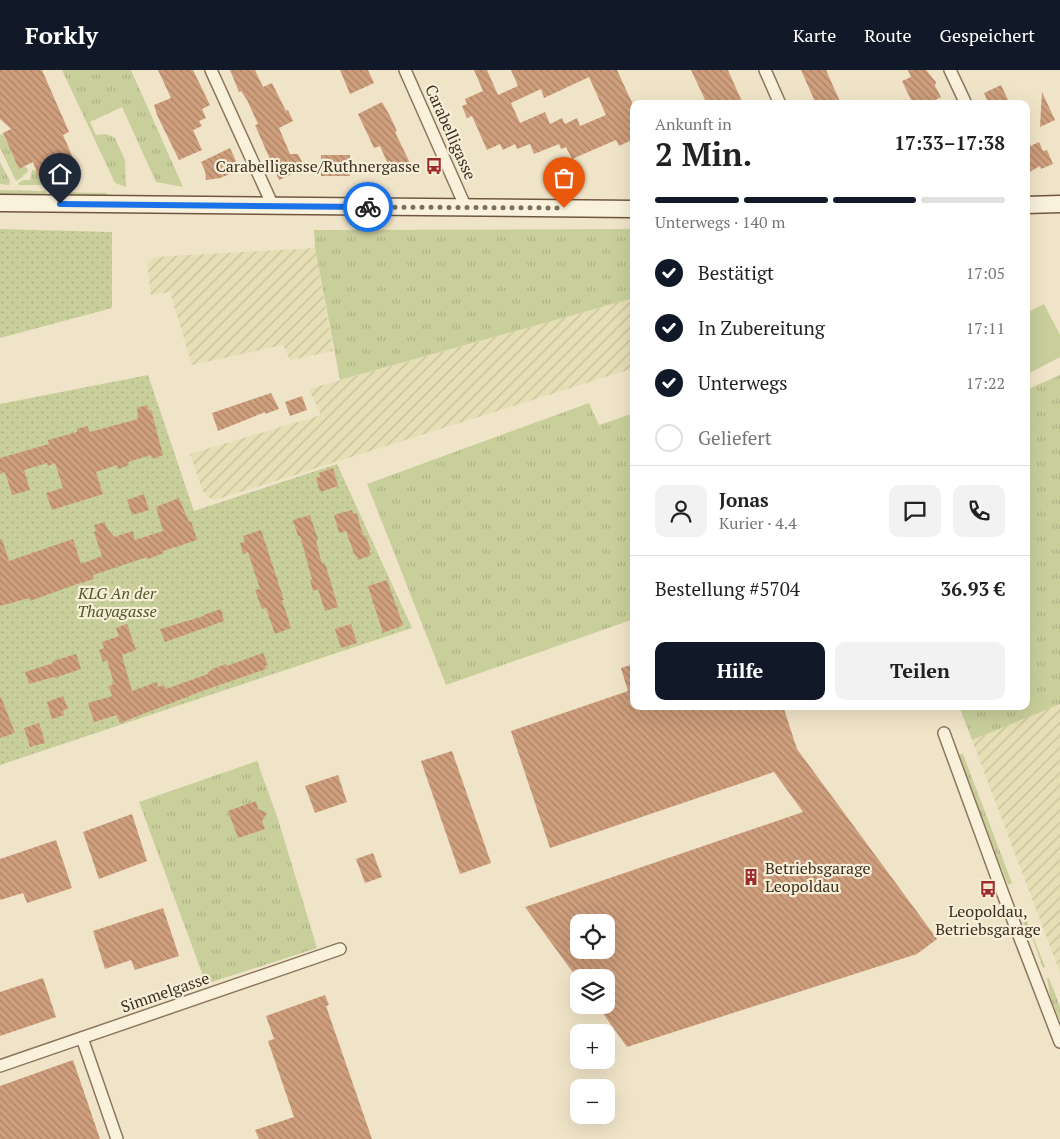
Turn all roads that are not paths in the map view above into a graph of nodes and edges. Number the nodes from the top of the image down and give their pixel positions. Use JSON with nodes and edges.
{"nodes":[{"id":1,"x":212,"y":70,"type":"edge"},
{"id":2,"x":405,"y":70,"type":"edge"},
{"id":3,"x":765,"y":70,"type":"edge"},
{"id":4,"x":950,"y":70,"type":"edge"},
{"id":5,"x":778,"y":100,"type":"edge"},
{"id":6,"x":964,"y":100,"type":"edge"},
{"id":7,"x":0,"y":203,"type":"edge"},
{"id":8,"x":1060,"y":204,"type":"edge"},
{"id":9,"x":273,"y":206,"type":"junction"},
{"id":10,"x":1030,"y":206,"type":"edge"},
{"id":11,"x":466,"y":208,"type":"junction"},
{"id":12,"x":630,"y":209,"type":"edge"},
{"id":13,"x":944,"y":733,"type":"dead end"},
{"id":14,"x":340,"y":949,"type":"dead end"},
{"id":15,"x":82,"y":1038,"type":"junction"},
{"id":16,"x":1060,"y":1042,"type":"edge"},
{"id":17,"x":0,"y":1066,"type":"edge"},
{"id":18,"x":117,"y":1139,"type":"edge"}],
"edges":[{"from":1,"to":9,"type":"street"},
{"from":2,"to":11,"type":"street","name":"Carabelligasse"},
{"from":3,"to":5,"type":"street"},
{"from":4,"to":6,"type":"street"},
{"from":7,"to":9,"type":"street"},
{"from":8,"to":10,"type":"street"},
{"from":9,"to":11,"type":"street"},
{"from":11,"to":12,"type":"street"},
{"from":13,"to":16,"type":"street"},
{"from":14,"to":15,"type":"street","name":"Simmelgasse"},
{"from":15,"to":17,"type":"street","name":"Simmelgasse"},
{"from":15,"to":18,"type":"street"}]}
